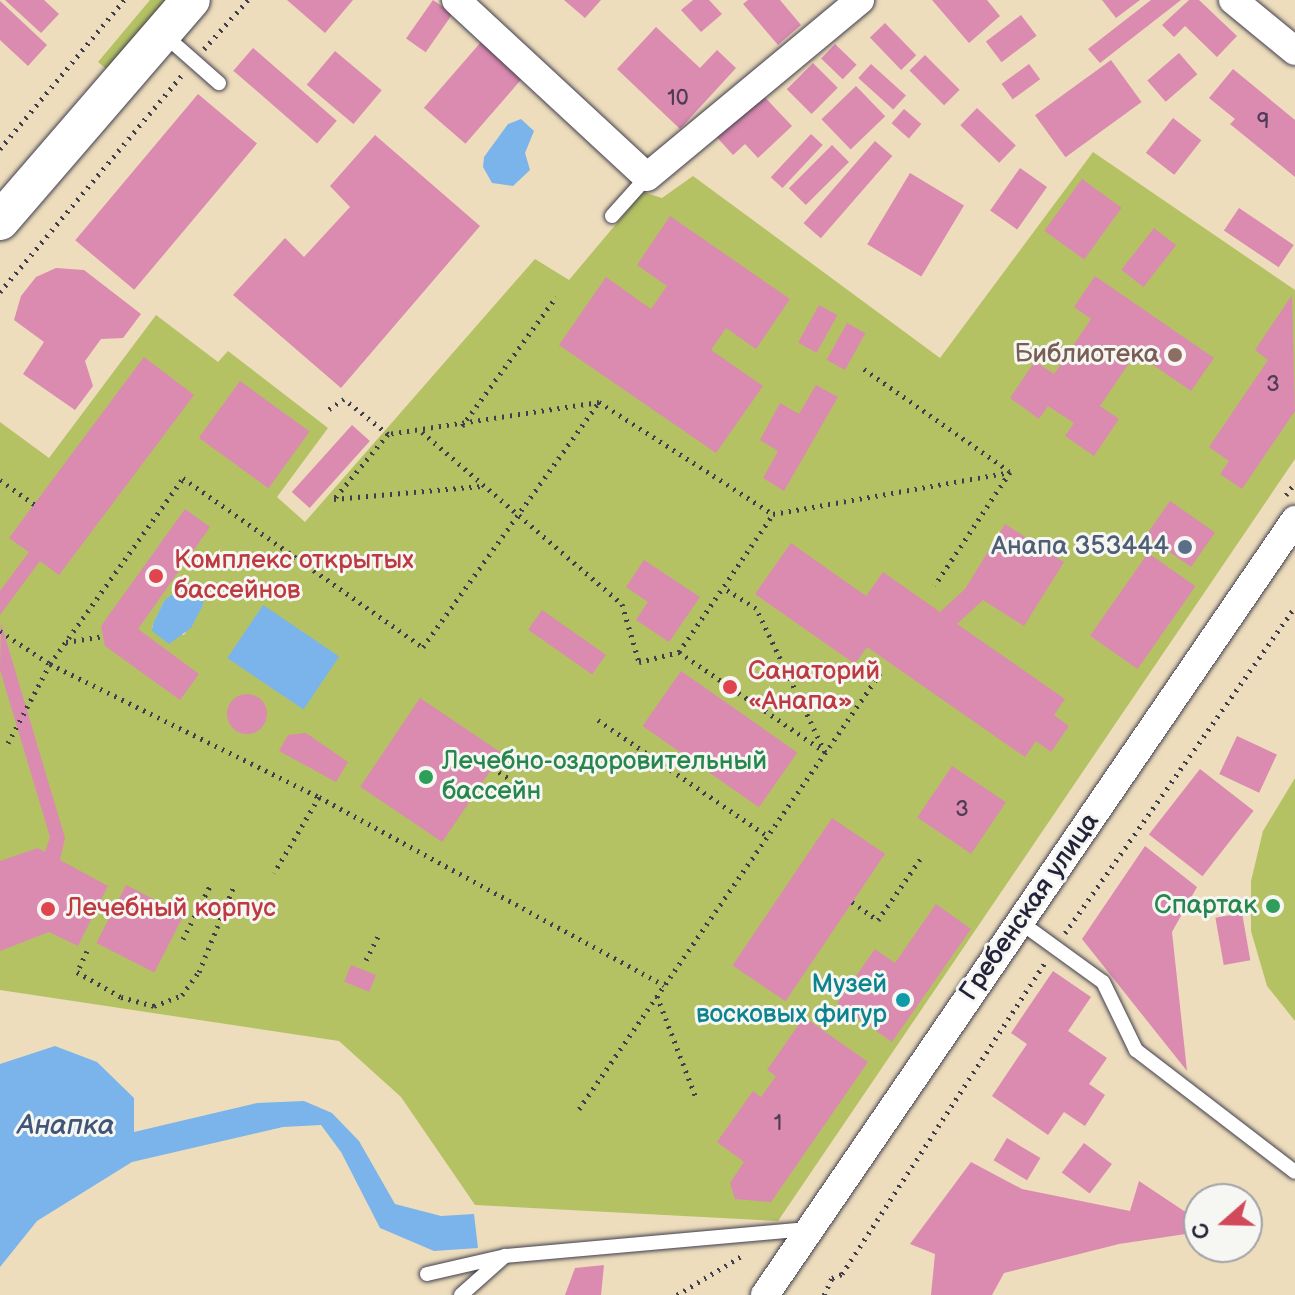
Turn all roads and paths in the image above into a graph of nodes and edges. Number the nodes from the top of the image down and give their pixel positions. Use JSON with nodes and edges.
{"nodes":[{"id":1,"x":124,"y":0,"type":"edge"},
{"id":2,"x":191,"y":0,"type":"edge"},
{"id":3,"x":248,"y":0,"type":"edge"},
{"id":4,"x":456,"y":0,"type":"edge"},
{"id":5,"x":860,"y":0,"type":"edge"},
{"id":6,"x":1233,"y":0,"type":"edge"},
{"id":7,"x":162,"y":33,"type":"junction"},
{"id":8,"x":1295,"y":51,"type":"edge"},
{"id":9,"x":194,"y":61,"type":"junction"},
{"id":10,"x":219,"y":83,"type":"dead end"},
{"id":11,"x":0,"y":149,"type":"edge"},
{"id":12,"x":647,"y":177,"type":"junction"},
{"id":13,"x":4,"y":210,"type":"edge"},
{"id":14,"x":612,"y":216,"type":"dead end"},
{"id":15,"x":0,"y":292,"type":"edge"},
{"id":16,"x":556,"y":297,"type":"dead end"},
{"id":17,"x":864,"y":369,"type":"dead end"},
{"id":18,"x":599,"y":402,"type":"junction"},
{"id":19,"x":326,"y":411,"type":"dead end"},
{"id":20,"x":462,"y":427,"type":"junction"},
{"id":21,"x":421,"y":432,"type":"junction"},
{"id":22,"x":388,"y":434,"type":"junction"},
{"id":23,"x":1010,"y":472,"type":"junction"},
{"id":24,"x":0,"y":480,"type":"edge"},
{"id":25,"x":485,"y":486,"type":"junction"},
{"id":26,"x":34,"y":504,"type":"dead end"},
{"id":27,"x":773,"y":514,"type":"junction"},
{"id":28,"x":519,"y":516,"type":"junction"},
{"id":29,"x":1295,"y":520,"type":"edge"},
{"id":30,"x":935,"y":585,"type":"dead end"},
{"id":31,"x":723,"y":587,"type":"junction"},
{"id":32,"x":0,"y":631,"type":"edge"},
{"id":33,"x":103,"y":636,"type":"dead end"},
{"id":34,"x":65,"y":643,"type":"junction"},
{"id":35,"x":679,"y":652,"type":"junction"},
{"id":36,"x":50,"y":664,"type":"junction"},
{"id":37,"x":881,"y":672,"type":"dead end"},
{"id":38,"x":598,"y":720,"type":"dead end"},
{"id":39,"x":8,"y":743,"type":"dead end"},
{"id":40,"x":825,"y":752,"type":"junction"},
{"id":41,"x":492,"y":768,"type":"dead end"},
{"id":42,"x":319,"y":797,"type":"junction"},
{"id":43,"x":542,"y":799,"type":"dead end"},
{"id":44,"x":766,"y":835,"type":"junction"},
{"id":45,"x":923,"y":855,"type":"dead end"},
{"id":46,"x":274,"y":873,"type":"dead end"},
{"id":47,"x":211,"y":884,"type":"dead end"},
{"id":48,"x":234,"y":886,"type":"dead end"},
{"id":49,"x":852,"y":902,"type":"dead end"},
{"id":50,"x":1020,"y":922,"type":"junction"},
{"id":51,"x":380,"y":932,"type":"dead end"},
{"id":52,"x":183,"y":939,"type":"dead end"},
{"id":53,"x":87,"y":951,"type":"dead end"},
{"id":54,"x":366,"y":960,"type":"dead end"},
{"id":55,"x":664,"y":985,"type":"junction"},
{"id":56,"x":657,"y":996,"type":"junction"},
{"id":57,"x":697,"y":1100,"type":"dead end"},
{"id":58,"x":579,"y":1109,"type":"dead end"},
{"id":59,"x":1295,"y":1172,"type":"edge"},
{"id":60,"x":808,"y":1229,"type":"junction"},
{"id":61,"x":505,"y":1256,"type":"junction"},
{"id":62,"x":427,"y":1274,"type":"dead end"},
{"id":63,"x":842,"y":1274,"type":"dead end"},
{"id":64,"x":771,"y":1293,"type":"edge"},
{"id":65,"x":461,"y":1295,"type":"edge"},
{"id":66,"x":824,"y":1295,"type":"edge"}],
"edges":[{"from":1,"to":11,"type":"path"},
{"from":2,"to":7,"type":"street"},
{"from":3,"to":9,"type":"path"},
{"from":4,"to":12,"type":"street"},
{"from":5,"to":12,"type":"street"},
{"from":6,"to":8,"type":"street"},
{"from":7,"to":9,"type":"lane"},
{"from":7,"to":13,"type":"street"},
{"from":9,"to":10,"type":"lane"},
{"from":9,"to":15,"type":"path"},
{"from":12,"to":14,"type":"lane"},
{"from":16,"to":20,"type":"path"},
{"from":17,"to":23,"type":"path"},
{"from":18,"to":20,"type":"path"},
{"from":18,"to":27,"type":"path"},
{"from":18,"to":28,"type":"path"},
{"from":19,"to":22,"type":"path"},
{"from":20,"to":21,"type":"path"},
{"from":21,"to":22,"type":"path"},
{"from":21,"to":25,"type":"path"},
{"from":22,"to":25,"type":"path"},
{"from":23,"to":27,"type":"path"},
{"from":23,"to":30,"type":"path"},
{"from":24,"to":26,"type":"path"},
{"from":25,"to":28,"type":"path"},
{"from":27,"to":31,"type":"path"},
{"from":28,"to":34,"type":"path"},
{"from":28,"to":35,"type":"path"},
{"from":29,"to":50,"type":"street","name":"Гребенская улица"},
{"from":31,"to":35,"type":"path"},
{"from":31,"to":40,"type":"path"},
{"from":32,"to":36,"type":"path"},
{"from":33,"to":34,"type":"path"},
{"from":34,"to":36,"type":"path"},
{"from":35,"to":40,"type":"path"},
{"from":36,"to":39,"type":"path"},
{"from":36,"to":42,"type":"path"},
{"from":37,"to":40,"type":"path"},
{"from":38,"to":44,"type":"path"},
{"from":40,"to":44,"type":"path"},
{"from":41,"to":43,"type":"path"},
{"from":42,"to":46,"type":"path"},
{"from":42,"to":55,"type":"path"},
{"from":44,"to":55,"type":"path"},
{"from":45,"to":49,"type":"path"},
{"from":47,"to":52,"type":"path"},
{"from":48,"to":53,"type":"path"},
{"from":50,"to":59,"type":"lane"},
{"from":50,"to":60,"type":"street","name":"Гребенская улица"},
{"from":51,"to":54,"type":"path"},
{"from":55,"to":56,"type":"path"},
{"from":56,"to":57,"type":"path"},
{"from":56,"to":58,"type":"path"},
{"from":60,"to":61,"type":"lane"},
{"from":60,"to":64,"type":"street","name":"Гребенская улица"},
{"from":61,"to":62,"type":"lane"},
{"from":61,"to":65,"type":"lane"},
{"from":63,"to":66,"type":"path"}]}
